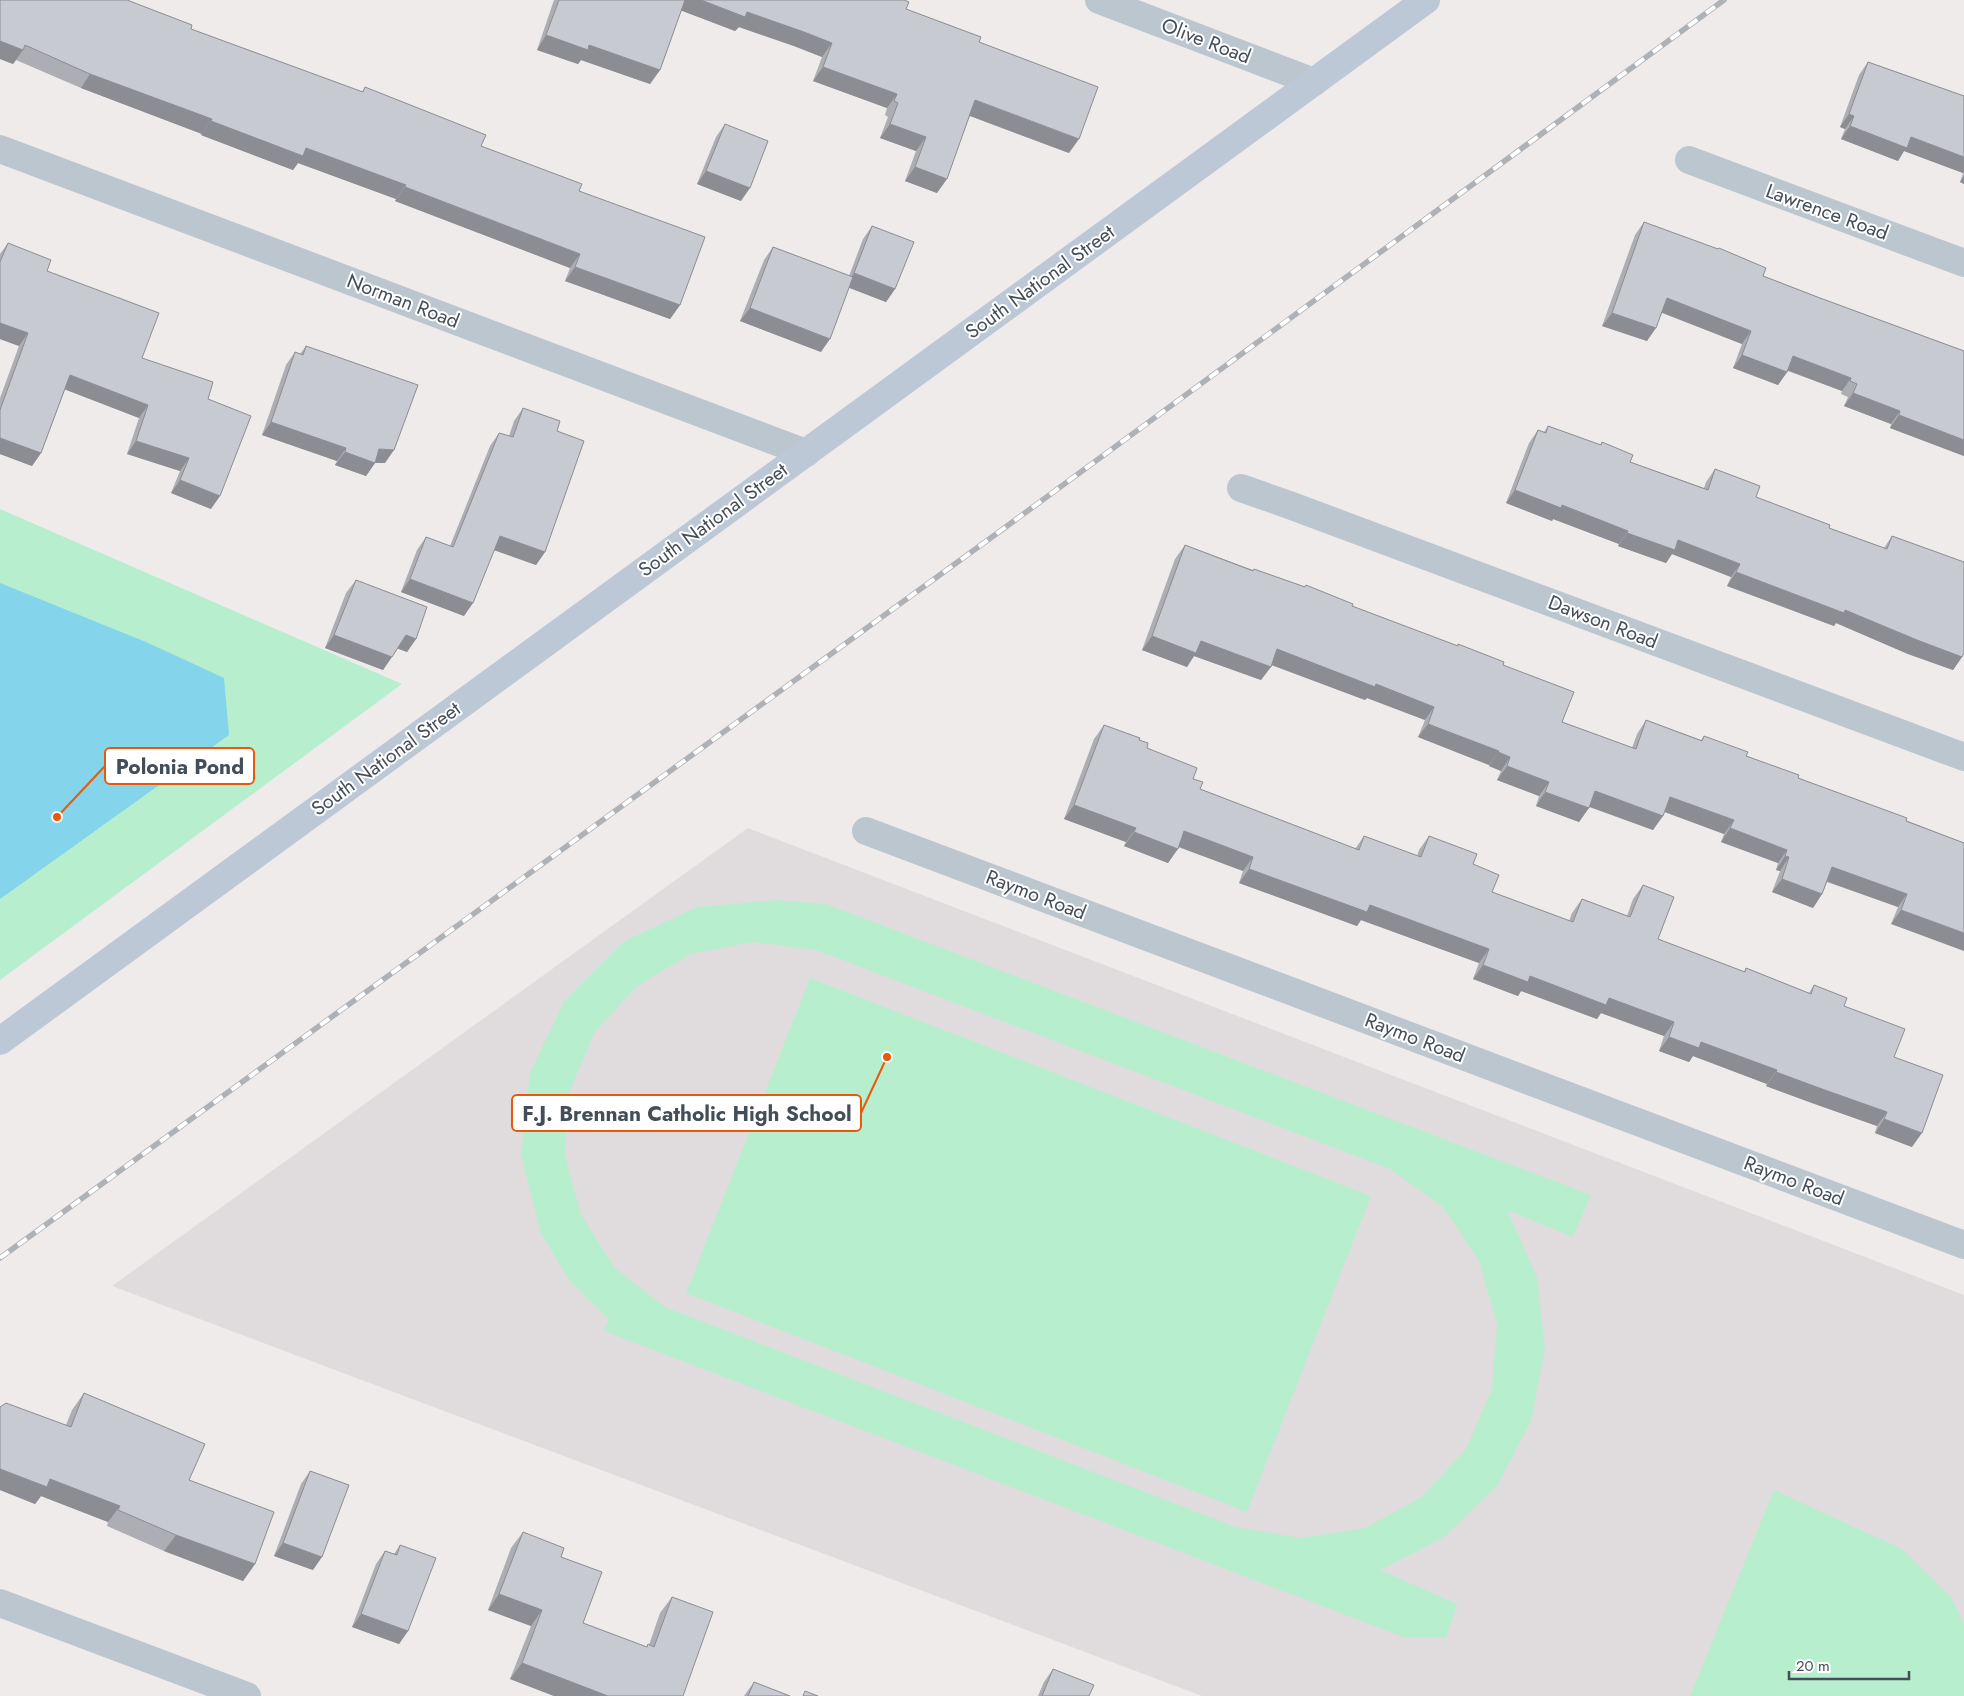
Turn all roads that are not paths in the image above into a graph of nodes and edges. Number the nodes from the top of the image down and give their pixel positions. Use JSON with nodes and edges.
{"nodes":[{"id":1,"x":1099,"y":0,"type":"edge"},
{"id":2,"x":1426,"y":0,"type":"edge"},
{"id":3,"x":1314,"y":82,"type":"junction"},
{"id":4,"x":0,"y":149,"type":"edge"},
{"id":5,"x":1689,"y":160,"type":"dead end"},
{"id":6,"x":1964,"y":263,"type":"edge"},
{"id":7,"x":806,"y":453,"type":"junction"},
{"id":8,"x":1242,"y":488,"type":"dead end"},
{"id":9,"x":1964,"y":758,"type":"edge"},
{"id":10,"x":866,"y":831,"type":"dead end"},
{"id":11,"x":0,"y":1041,"type":"edge"},
{"id":12,"x":1964,"y":1245,"type":"edge"},
{"id":13,"x":0,"y":1603,"type":"edge"},
{"id":14,"x":247,"y":1696,"type":"edge"}],
"edges":[{"from":1,"to":3,"type":"street","name":"Olive Road"},
{"from":2,"to":3,"type":"street","name":"South National Street"},
{"from":3,"to":7,"type":"street","name":"South National Street"},
{"from":4,"to":7,"type":"street","name":"Norman Road"},
{"from":5,"to":6,"type":"street","name":"Lawrence Road"},
{"from":7,"to":11,"type":"street","name":"South National Street"},
{"from":8,"to":9,"type":"street","name":"Dawson Road"},
{"from":10,"to":12,"type":"street","name":"Raymo Road"},
{"from":13,"to":14,"type":"street"}]}
